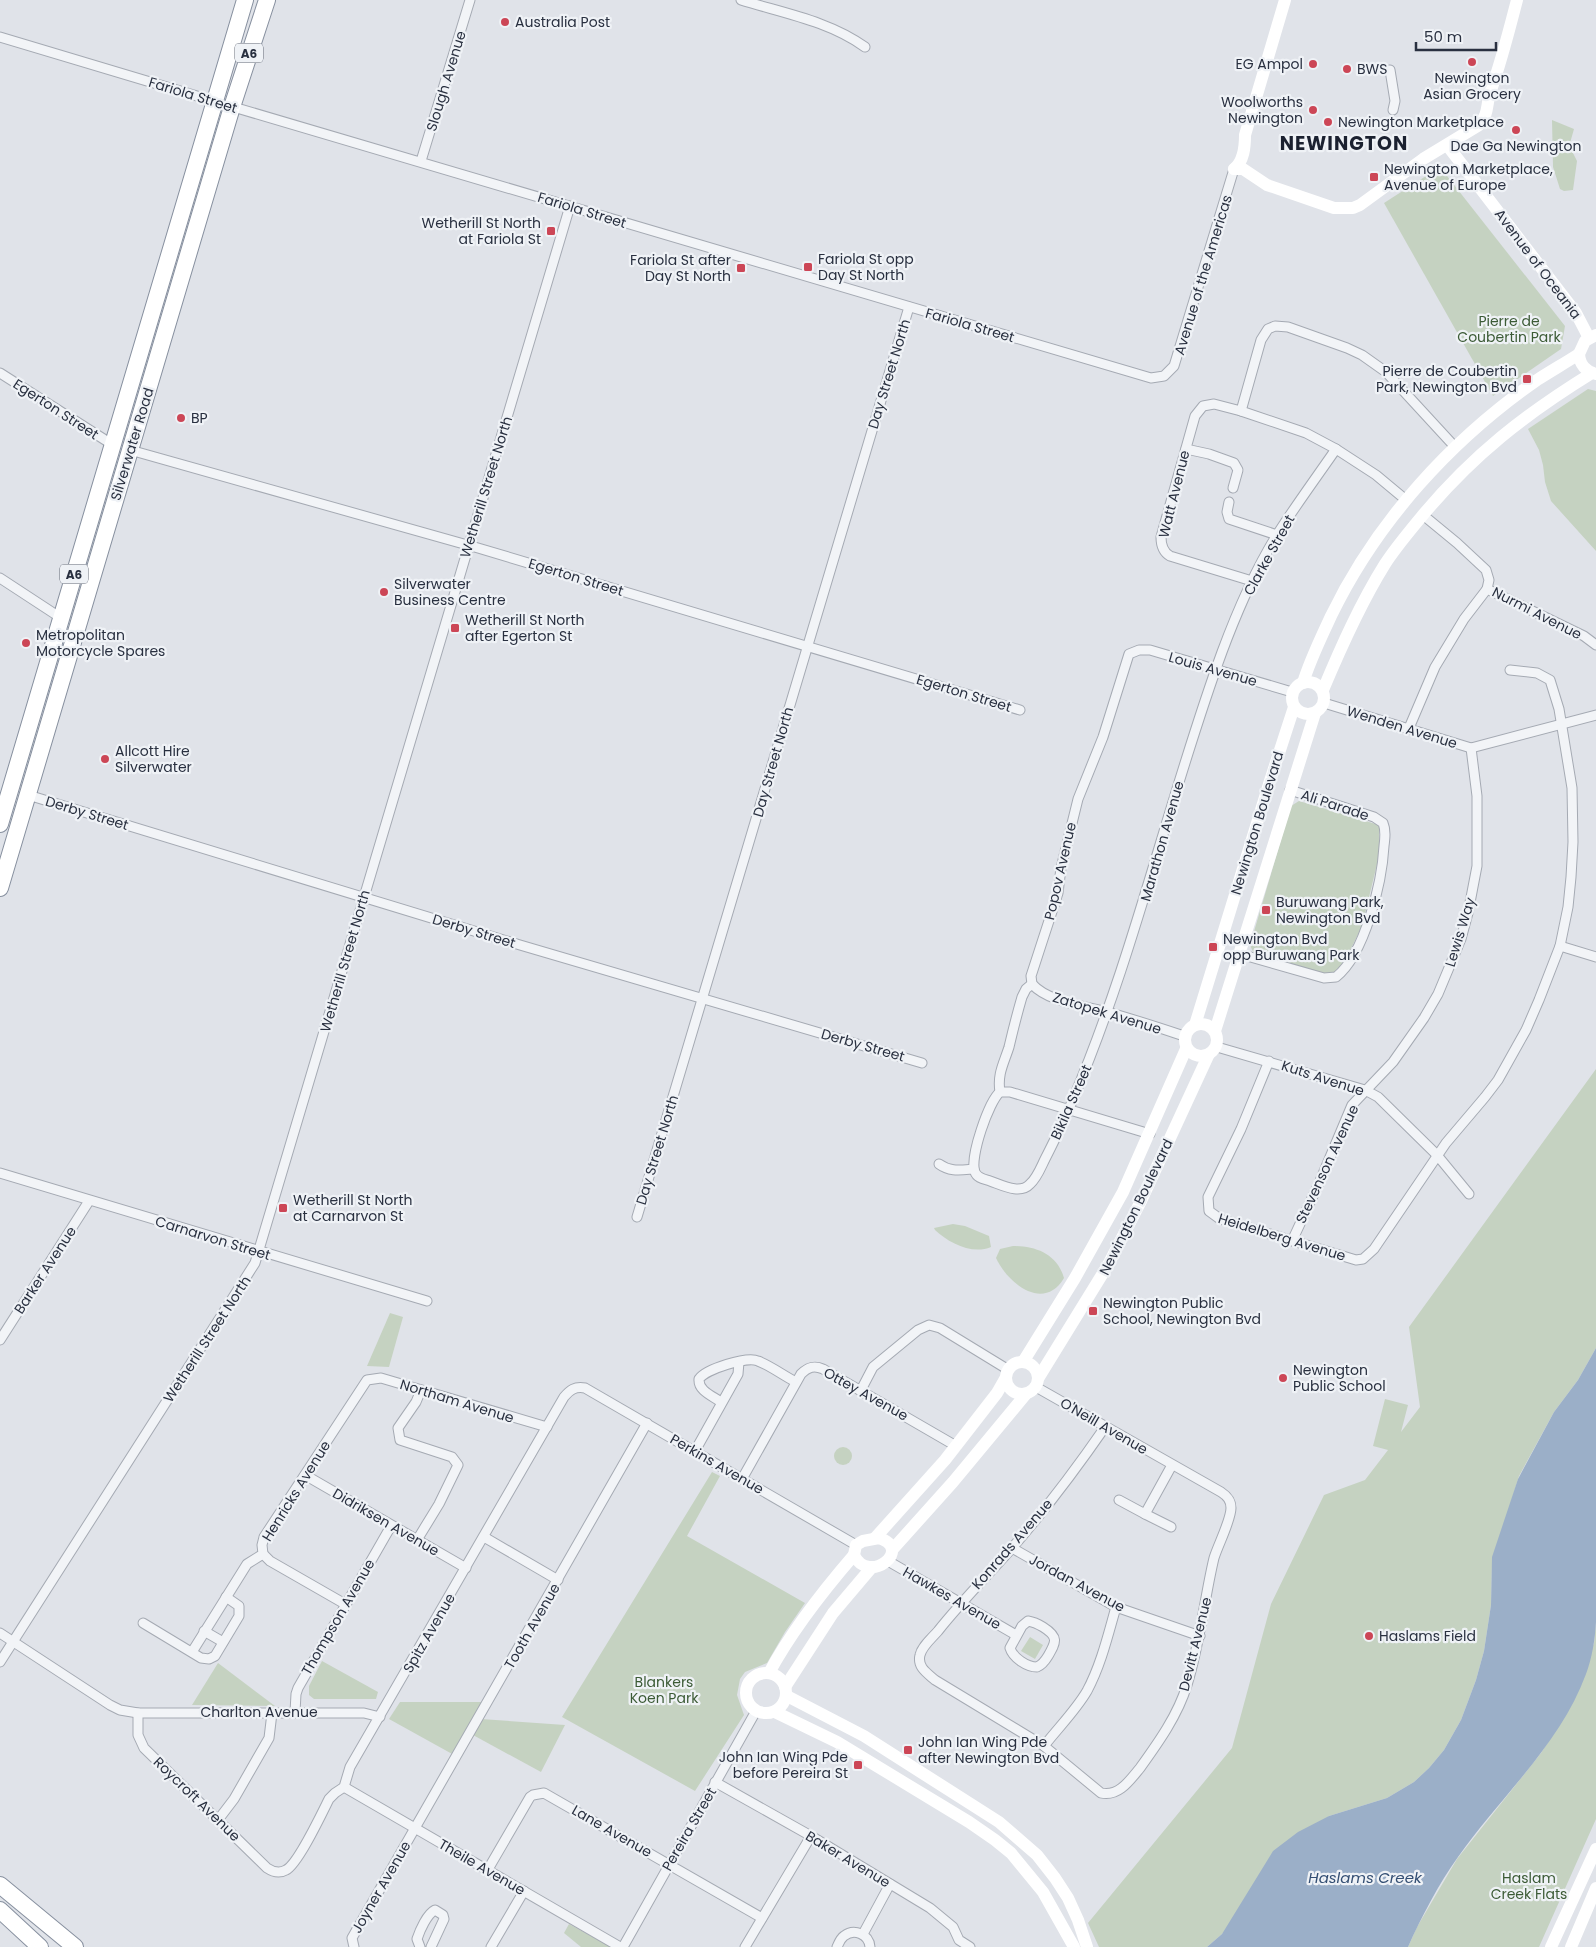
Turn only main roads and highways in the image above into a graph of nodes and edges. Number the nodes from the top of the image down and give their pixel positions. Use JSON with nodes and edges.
{"nodes":[{"id":1,"x":244,"y":0,"type":"edge"},
{"id":2,"x":267,"y":0,"type":"edge"},
{"id":3,"x":4,"y":795,"type":"edge"},
{"id":4,"x":0,"y":824,"type":"edge"},
{"id":5,"x":0,"y":888,"type":"edge"},
{"id":6,"x":0,"y":1885,"type":"edge"},
{"id":7,"x":0,"y":1910,"type":"edge"},
{"id":8,"x":40,"y":1947,"type":"edge"},
{"id":9,"x":75,"y":1947,"type":"edge"}],
"edges":[{"from":1,"to":3,"type":"highway","name":"Silverwater Road","number":"A6"},
{"from":2,"to":5,"type":"highway","name":"Silverwater Road","number":"A6"},
{"from":3,"to":4,"type":"highway","name":"Silverwater Road","number":"A6"},
{"from":6,"to":9,"type":"highway"},
{"from":7,"to":8,"type":"highway"}]}
